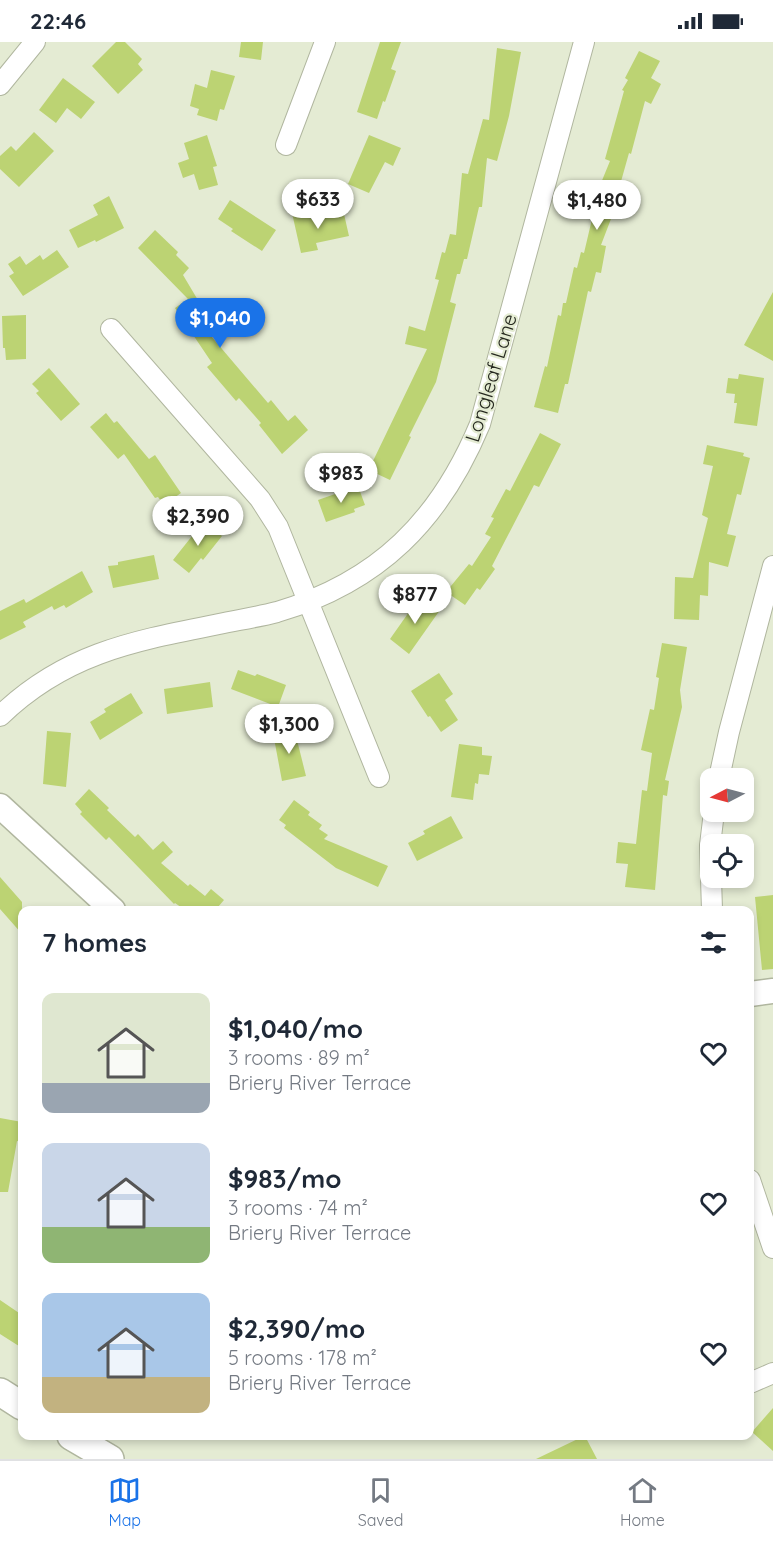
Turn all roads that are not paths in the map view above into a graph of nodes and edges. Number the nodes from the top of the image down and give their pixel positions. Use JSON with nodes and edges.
{"nodes":[{"id":1,"x":35,"y":42,"type":"edge"},
{"id":2,"x":325,"y":42,"type":"edge"},
{"id":3,"x":584,"y":42,"type":"edge"},
{"id":4,"x":0,"y":85,"type":"edge"},
{"id":5,"x":286,"y":145,"type":"dead end"},
{"id":6,"x":111,"y":329,"type":"dead end"},
{"id":7,"x":773,"y":566,"type":"edge"},
{"id":8,"x":308,"y":602,"type":"junction"},
{"id":9,"x":0,"y":716,"type":"edge"},
{"id":10,"x":721,"y":768,"type":"edge"},
{"id":11,"x":379,"y":777,"type":"dead end"},
{"id":12,"x":0,"y":806,"type":"edge"},
{"id":13,"x":711,"y":888,"type":"edge"},
{"id":14,"x":109,"y":906,"type":"edge"},
{"id":15,"x":712,"y":906,"type":"edge"},
{"id":16,"x":773,"y":991,"type":"edge"},
{"id":17,"x":754,"y":993,"type":"edge"},
{"id":18,"x":754,"y":1192,"type":"edge"},
{"id":19,"x":773,"y":1248,"type":"edge"},
{"id":20,"x":773,"y":1373,"type":"edge"},
{"id":21,"x":754,"y":1381,"type":"edge"},
{"id":22,"x":0,"y":1392,"type":"edge"},
{"id":23,"x":18,"y":1403,"type":"edge"},
{"id":24,"x":78,"y":1440,"type":"edge"},
{"id":25,"x":110,"y":1459,"type":"edge"}],
"edges":[{"from":1,"to":4,"type":"street"},
{"from":2,"to":5,"type":"street"},
{"from":3,"to":8,"type":"street","name":"Longleaf Lane"},
{"from":6,"to":8,"type":"street"},
{"from":7,"to":10,"type":"street"},
{"from":8,"to":9,"type":"street","name":"Longleaf Lane"},
{"from":8,"to":11,"type":"street"},
{"from":12,"to":14,"type":"street"},
{"from":13,"to":15,"type":"street"},
{"from":16,"to":17,"type":"street"},
{"from":18,"to":19,"type":"street"},
{"from":20,"to":21,"type":"street"},
{"from":22,"to":23,"type":"main road"},
{"from":24,"to":25,"type":"main road"}]}
